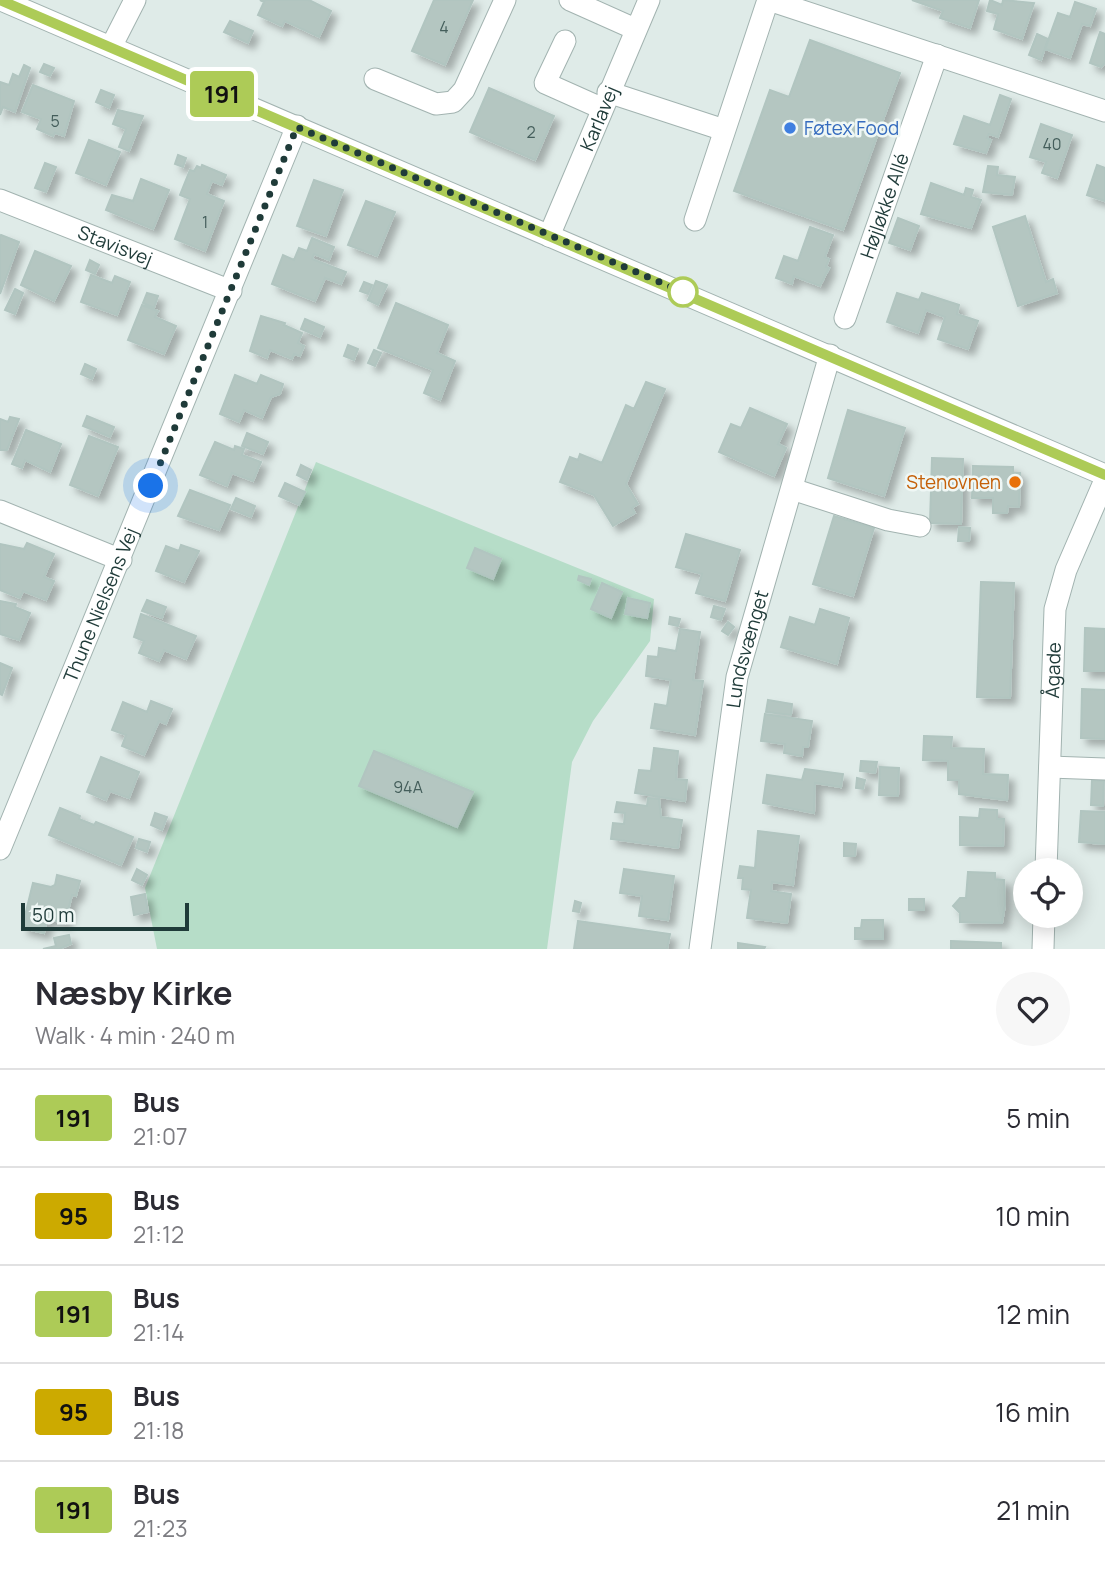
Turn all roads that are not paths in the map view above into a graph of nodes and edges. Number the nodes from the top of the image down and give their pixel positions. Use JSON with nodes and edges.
{"nodes":[{"id":1,"x":135,"y":0,"type":"edge"},
{"id":2,"x":505,"y":0,"type":"edge"},
{"id":3,"x":570,"y":0,"type":"edge"},
{"id":4,"x":649,"y":0,"type":"edge"},
{"id":5,"x":768,"y":0,"type":"edge"},
{"id":6,"x":12,"y":2,"type":"edge"},
{"id":7,"x":635,"y":29,"type":"junction"},
{"id":8,"x":565,"y":41,"type":"dead end"},
{"id":9,"x":111,"y":47,"type":"junction"},
{"id":10,"x":937,"y":55,"type":"junction"},
{"id":11,"x":375,"y":79,"type":"dead end"},
{"id":12,"x":605,"y":100,"type":"junction"},
{"id":13,"x":1105,"y":111,"type":"edge"},
{"id":14,"x":297,"y":127,"type":"junction"},
{"id":15,"x":724,"y":130,"type":"junction"},
{"id":16,"x":0,"y":200,"type":"edge"},
{"id":17,"x":695,"y":220,"type":"dead end"},
{"id":18,"x":549,"y":236,"type":"junction"},
{"id":19,"x":231,"y":291,"type":"junction"},
{"id":20,"x":845,"y":318,"type":"dead end"},
{"id":21,"x":830,"y":355,"type":"junction"},
{"id":22,"x":1105,"y":477,"type":"edge"},
{"id":23,"x":792,"y":489,"type":"junction"},
{"id":24,"x":0,"y":511,"type":"edge"},
{"id":25,"x":920,"y":526,"type":"dead end"},
{"id":26,"x":121,"y":560,"type":"junction"},
{"id":27,"x":1049,"y":766,"type":"junction"},
{"id":28,"x":1105,"y":769,"type":"edge"},
{"id":29,"x":0,"y":849,"type":"edge"},
{"id":30,"x":1046,"y":858,"type":"edge"},
{"id":31,"x":1044,"y":928,"type":"edge"},
{"id":32,"x":700,"y":949,"type":"edge"},
{"id":33,"x":1043,"y":949,"type":"edge"}],
"edges":[{"from":1,"to":9,"type":"street"},
{"from":2,"to":11,"type":"street"},
{"from":3,"to":7,"type":"street"},
{"from":4,"to":7,"type":"street","name":"Karlavej"},
{"from":5,"to":10,"type":"street"},
{"from":5,"to":15,"type":"street"},
{"from":6,"to":9,"type":"street"},
{"from":7,"to":12,"type":"street","name":"Karlavej"},
{"from":8,"to":12,"type":"street"},
{"from":9,"to":14,"type":"street"},
{"from":10,"to":13,"type":"street"},
{"from":10,"to":20,"type":"street","name":"Højløkke Allé"},
{"from":12,"to":15,"type":"street"},
{"from":12,"to":18,"type":"street","name":"Karlavej"},
{"from":14,"to":18,"type":"street"},
{"from":14,"to":19,"type":"street","name":"Thune Nielsens Vej"},
{"from":15,"to":17,"type":"street"},
{"from":16,"to":19,"type":"street","name":"Stavisvej"},
{"from":18,"to":21,"type":"street"},
{"from":19,"to":26,"type":"street","name":"Thune Nielsens Vej"},
{"from":21,"to":22,"type":"street"},
{"from":21,"to":23,"type":"street","name":"Lundsvænget"},
{"from":22,"to":27,"type":"street","name":"Ågade"},
{"from":23,"to":25,"type":"street"},
{"from":23,"to":32,"type":"street","name":"Lundsvænget"},
{"from":24,"to":26,"type":"street"},
{"from":26,"to":29,"type":"street","name":"Thune Nielsens Vej"},
{"from":27,"to":28,"type":"street"},
{"from":27,"to":30,"type":"street","name":"Ågade"},
{"from":31,"to":33,"type":"street"}]}
